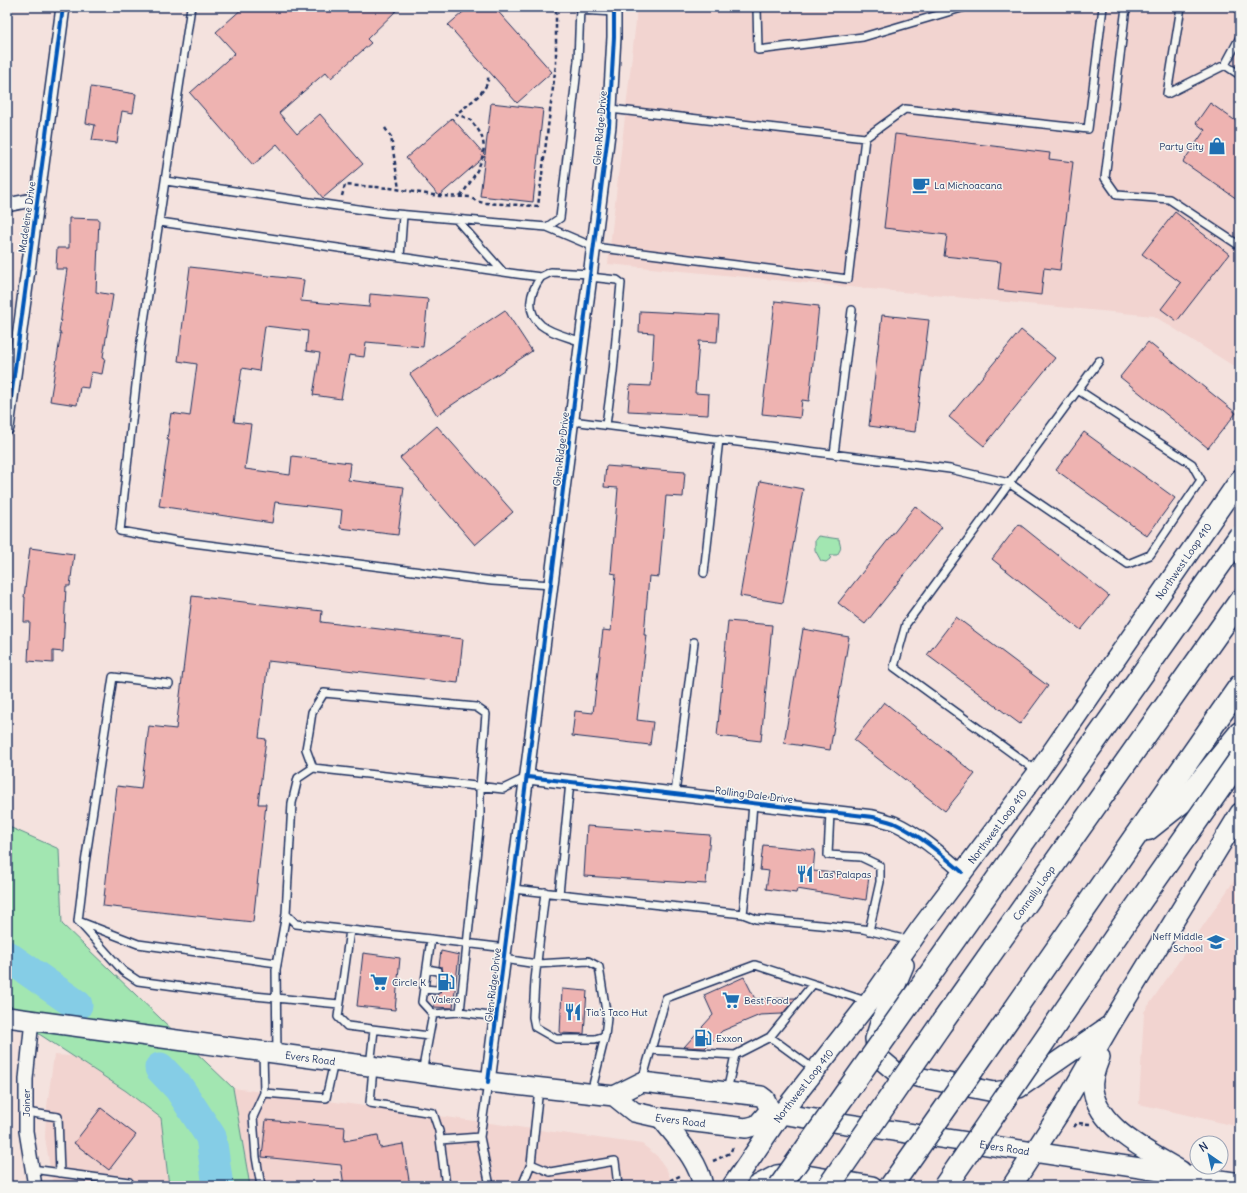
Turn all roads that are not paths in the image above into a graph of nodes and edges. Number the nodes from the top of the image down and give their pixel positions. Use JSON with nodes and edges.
{"nodes":[{"id":1,"x":64,"y":7,"type":"edge"},
{"id":2,"x":192,"y":7,"type":"edge"},
{"id":3,"x":757,"y":7,"type":"edge"},
{"id":4,"x":964,"y":7,"type":"edge"},
{"id":5,"x":1103,"y":7,"type":"edge"},
{"id":6,"x":1126,"y":7,"type":"edge"},
{"id":7,"x":1181,"y":7,"type":"edge"},
{"id":8,"x":580,"y":8,"type":"edge"},
{"id":9,"x":614,"y":10,"type":"edge"},
{"id":10,"x":1240,"y":37,"type":"edge"},
{"id":11,"x":1225,"y":65,"type":"junction"},
{"id":12,"x":1240,"y":75,"type":"edge"},
{"id":13,"x":610,"y":109,"type":"junction"},
{"id":14,"x":865,"y":138,"type":"junction"},
{"id":15,"x":166,"y":181,"type":"junction"},
{"id":16,"x":37,"y":199,"type":"junction"},
{"id":17,"x":7,"y":205,"type":"edge"},
{"id":18,"x":403,"y":215,"type":"junction"},
{"id":19,"x":456,"y":219,"type":"junction"},
{"id":20,"x":160,"y":222,"type":"junction"},
{"id":21,"x":547,"y":227,"type":"junction"},
{"id":22,"x":1240,"y":246,"type":"edge"},
{"id":23,"x":594,"y":247,"type":"junction"},
{"id":24,"x":400,"y":257,"type":"junction"},
{"id":25,"x":503,"y":272,"type":"junction"},
{"id":26,"x":591,"y":276,"type":"junction"},
{"id":27,"x":540,"y":277,"type":"junction"},
{"id":28,"x":852,"y":310,"type":"dead end"},
{"id":29,"x":582,"y":342,"type":"junction"},
{"id":30,"x":1099,"y":361,"type":"dead end"},
{"id":31,"x":1078,"y":390,"type":"junction"},
{"id":32,"x":572,"y":421,"type":"junction"},
{"id":33,"x":606,"y":425,"type":"junction"},
{"id":34,"x":7,"y":428,"type":"edge"},
{"id":35,"x":718,"y":439,"type":"junction"},
{"id":36,"x":834,"y":454,"type":"junction"},
{"id":37,"x":1240,"y":480,"type":"edge"},
{"id":38,"x":1009,"y":483,"type":"junction"},
{"id":39,"x":1240,"y":536,"type":"edge"},
{"id":40,"x":704,"y":573,"type":"dead end"},
{"id":41,"x":552,"y":586,"type":"junction"},
{"id":42,"x":1240,"y":601,"type":"edge"},
{"id":43,"x":694,"y":642,"type":"dead end"},
{"id":44,"x":169,"y":684,"type":"dead end"},
{"id":45,"x":1240,"y":686,"type":"edge"},
{"id":46,"x":1240,"y":733,"type":"edge"},
{"id":47,"x":1240,"y":759,"type":"edge"},
{"id":48,"x":313,"y":768,"type":"junction"},
{"id":49,"x":1038,"y":772,"type":"junction"},
{"id":50,"x":528,"y":777,"type":"junction"},
{"id":51,"x":570,"y":782,"type":"junction"},
{"id":52,"x":480,"y":787,"type":"junction"},
{"id":53,"x":675,"y":794,"type":"junction"},
{"id":54,"x":753,"y":803,"type":"junction"},
{"id":55,"x":830,"y":812,"type":"junction"},
{"id":56,"x":1240,"y":813,"type":"edge"},
{"id":57,"x":1130,"y":843,"type":"junction"},
{"id":58,"x":962,"y":872,"type":"junction"},
{"id":59,"x":513,"y":889,"type":"junction"},
{"id":60,"x":545,"y":892,"type":"junction"},
{"id":61,"x":559,"y":894,"type":"junction"},
{"id":62,"x":286,"y":914,"type":"junction"},
{"id":63,"x":743,"y":914,"type":"junction"},
{"id":64,"x":78,"y":921,"type":"junction"},
{"id":65,"x":350,"y":930,"type":"junction"},
{"id":66,"x":869,"y":930,"type":"junction"},
{"id":67,"x":915,"y":935,"type":"junction"},
{"id":68,"x":431,"y":939,"type":"junction"},
{"id":69,"x":468,"y":943,"type":"junction"},
{"id":70,"x":505,"y":954,"type":"junction"},
{"id":71,"x":277,"y":963,"type":"junction"},
{"id":72,"x":537,"y":964,"type":"junction"},
{"id":73,"x":427,"y":969,"type":"junction"},
{"id":74,"x":438,"y":970,"type":"dead end"},
{"id":75,"x":813,"y":984,"type":"junction"},
{"id":76,"x":424,"y":989,"type":"junction"},
{"id":77,"x":436,"y":990,"type":"dead end"},
{"id":78,"x":276,"y":997,"type":"junction"},
{"id":79,"x":869,"y":1002,"type":"junction"},
{"id":80,"x":340,"y":1004,"type":"junction"},
{"id":81,"x":460,"y":1012,"type":"junction"},
{"id":82,"x":433,"y":1014,"type":"junction"},
{"id":83,"x":7,"y":1017,"type":"edge"},
{"id":84,"x":497,"y":1017,"type":"junction"},
{"id":85,"x":32,"y":1020,"type":"junction"},
{"id":86,"x":1112,"y":1024,"type":"junction"},
{"id":87,"x":374,"y":1030,"type":"junction"},
{"id":88,"x":429,"y":1036,"type":"junction"},
{"id":89,"x":605,"y":1036,"type":"junction"},
{"id":90,"x":770,"y":1037,"type":"junction"},
{"id":91,"x":651,"y":1050,"type":"junction"},
{"id":92,"x":270,"y":1053,"type":"junction"},
{"id":93,"x":735,"y":1055,"type":"junction"},
{"id":94,"x":334,"y":1061,"type":"junction"},
{"id":95,"x":372,"y":1067,"type":"junction"},
{"id":96,"x":815,"y":1071,"type":"junction"},
{"id":97,"x":422,"y":1073,"type":"junction"},
{"id":98,"x":488,"y":1082,"type":"junction"},
{"id":99,"x":642,"y":1082,"type":"junction"},
{"id":100,"x":539,"y":1088,"type":"junction"},
{"id":101,"x":727,"y":1091,"type":"junction"},
{"id":102,"x":264,"y":1093,"type":"junction"},
{"id":103,"x":590,"y":1094,"type":"junction"},
{"id":104,"x":614,"y":1096,"type":"junction"},
{"id":105,"x":26,"y":1112,"type":"junction"},
{"id":106,"x":776,"y":1112,"type":"junction"},
{"id":107,"x":660,"y":1118,"type":"junction"},
{"id":108,"x":480,"y":1137,"type":"junction"},
{"id":109,"x":440,"y":1140,"type":"junction"},
{"id":110,"x":1034,"y":1153,"type":"junction"},
{"id":111,"x":531,"y":1164,"type":"junction"},
{"id":112,"x":32,"y":1169,"type":"junction"},
{"id":113,"x":60,"y":1173,"type":"junction"},
{"id":114,"x":1185,"y":1174,"type":"junction"},
{"id":115,"x":129,"y":1182,"type":"dead end"},
{"id":116,"x":1240,"y":1183,"type":"edge"},
{"id":117,"x":34,"y":1186,"type":"edge"},
{"id":118,"x":261,"y":1186,"type":"edge"},
{"id":119,"x":446,"y":1186,"type":"edge"},
{"id":120,"x":490,"y":1186,"type":"edge"},
{"id":121,"x":522,"y":1186,"type":"edge"},
{"id":122,"x":618,"y":1186,"type":"edge"},
{"id":123,"x":703,"y":1186,"type":"edge"},
{"id":124,"x":732,"y":1186,"type":"edge"},
{"id":125,"x":756,"y":1186,"type":"edge"},
{"id":126,"x":780,"y":1186,"type":"edge"},
{"id":127,"x":829,"y":1186,"type":"edge"},
{"id":128,"x":872,"y":1186,"type":"edge"},
{"id":129,"x":891,"y":1186,"type":"edge"},
{"id":130,"x":945,"y":1186,"type":"edge"},
{"id":131,"x":1012,"y":1186,"type":"edge"}],
"edges":[{"from":1,"to":16,"type":"street","name":"Madeleine Drive"},
{"from":2,"to":15,"type":"lane"},
{"from":3,"to":4,"type":"lane"},
{"from":5,"to":14,"type":"lane"},
{"from":6,"to":22,"type":"lane"},
{"from":7,"to":11,"type":"lane"},
{"from":8,"to":9,"type":"lane"},
{"from":8,"to":21,"type":"lane"},
{"from":9,"to":13,"type":"street","name":"Glen Ridge Drive"},
{"from":10,"to":11,"type":"lane"},
{"from":11,"to":12,"type":"lane"},
{"from":13,"to":14,"type":"lane"},
{"from":13,"to":23,"type":"street","name":"Glen Ridge Drive"},
{"from":14,"to":23,"type":"lane"},
{"from":15,"to":18,"type":"lane"},
{"from":15,"to":20,"type":"lane"},
{"from":16,"to":17,"type":"street"},
{"from":16,"to":34,"type":"street","name":"Madeleine Drive"},
{"from":18,"to":19,"type":"lane"},
{"from":18,"to":24,"type":"lane"},
{"from":19,"to":21,"type":"lane"},
{"from":19,"to":25,"type":"lane"},
{"from":20,"to":24,"type":"lane"},
{"from":20,"to":41,"type":"lane"},
{"from":21,"to":23,"type":"lane"},
{"from":23,"to":26,"type":"street","name":"Glen Ridge Drive"},
{"from":24,"to":25,"type":"lane"},
{"from":25,"to":27,"type":"lane"},
{"from":26,"to":27,"type":"lane"},
{"from":26,"to":29,"type":"street","name":"Glen Ridge Drive"},
{"from":26,"to":33,"type":"lane"},
{"from":27,"to":29,"type":"lane"},
{"from":28,"to":36,"type":"lane"},
{"from":29,"to":32,"type":"street","name":"Glen Ridge Drive"},
{"from":30,"to":31,"type":"lane"},
{"from":31,"to":38,"type":"lane"},
{"from":31,"to":38,"type":"lane"},
{"from":32,"to":33,"type":"lane"},
{"from":32,"to":41,"type":"street","name":"Glen Ridge Drive"},
{"from":33,"to":35,"type":"lane"},
{"from":35,"to":36,"type":"lane"},
{"from":35,"to":40,"type":"lane"},
{"from":36,"to":38,"type":"lane"},
{"from":37,"to":49,"type":"main road","name":"Northwest Loop 410"},
{"from":38,"to":49,"type":"lane"},
{"from":39,"to":126,"type":"highway","bridge":true},
{"from":41,"to":50,"type":"street","name":"Glen Ridge Drive"},
{"from":42,"to":127,"type":"highway","name":"Connally Loop","bridge":true},
{"from":43,"to":53,"type":"lane"},
{"from":44,"to":64,"type":"lane"},
{"from":45,"to":57,"type":"highway"},
{"from":46,"to":57,"type":"highway"},
{"from":47,"to":130,"type":"highway","bridge":true},
{"from":48,"to":52,"type":"lane"},
{"from":48,"to":52,"type":"lane"},
{"from":48,"to":62,"type":"lane"},
{"from":49,"to":58,"type":"main road","name":"Northwest Loop 410"},
{"from":50,"to":51,"type":"street","name":"Rolling Dale Drive"},
{"from":50,"to":52,"type":"lane"},
{"from":50,"to":59,"type":"street","name":"Glen Ridge Drive"},
{"from":51,"to":53,"type":"street","name":"Rolling Dale Drive"},
{"from":51,"to":61,"type":"lane"},
{"from":52,"to":69,"type":"lane"},
{"from":53,"to":54,"type":"street","name":"Rolling Dale Drive"},
{"from":54,"to":55,"type":"street","name":"Rolling Dale Drive"},
{"from":54,"to":63,"type":"lane"},
{"from":55,"to":58,"type":"street","name":"Rolling Dale Drive"},
{"from":55,"to":66,"type":"lane"},
{"from":56,"to":86,"type":"main road"},
{"from":57,"to":129,"type":"highway","bridge":true},
{"from":58,"to":67,"type":"main road","name":"Northwest Loop 410"},
{"from":59,"to":60,"type":"lane"},
{"from":59,"to":70,"type":"street","name":"Glen Ridge Drive"},
{"from":60,"to":61,"type":"lane"},
{"from":60,"to":72,"type":"lane"},
{"from":61,"to":63,"type":"lane"},
{"from":62,"to":65,"type":"lane"},
{"from":62,"to":71,"type":"lane"},
{"from":63,"to":66,"type":"lane"},
{"from":64,"to":71,"type":"lane"},
{"from":64,"to":78,"type":"lane"},
{"from":65,"to":68,"type":"lane"},
{"from":65,"to":80,"type":"lane"},
{"from":66,"to":67,"type":"lane"},
{"from":67,"to":79,"type":"main road","name":"Northwest Loop 410"},
{"from":67,"to":86,"type":"main road"},
{"from":68,"to":69,"type":"lane"},
{"from":68,"to":73,"type":"lane"},
{"from":69,"to":70,"type":"lane"},
{"from":69,"to":81,"type":"lane"},
{"from":70,"to":72,"type":"lane"},
{"from":70,"to":84,"type":"street","name":"Glen Ridge Drive"},
{"from":71,"to":78,"type":"lane"},
{"from":72,"to":89,"type":"lane"},
{"from":72,"to":89,"type":"lane"},
{"from":73,"to":74,"type":"lane"},
{"from":73,"to":76,"type":"lane"},
{"from":75,"to":79,"type":"lane"},
{"from":75,"to":90,"type":"lane"},
{"from":75,"to":91,"type":"lane"},
{"from":76,"to":77,"type":"lane"},
{"from":76,"to":82,"type":"lane"},
{"from":78,"to":80,"type":"lane"},
{"from":78,"to":92,"type":"lane"},
{"from":79,"to":96,"type":"main road","name":"Northwest Loop 410"},
{"from":80,"to":87,"type":"lane"},
{"from":81,"to":82,"type":"lane"},
{"from":81,"to":84,"type":"lane"},
{"from":82,"to":88,"type":"lane"},
{"from":83,"to":85,"type":"main road","name":"Evers Road"},
{"from":84,"to":98,"type":"street","name":"Glen Ridge Drive"},
{"from":85,"to":92,"type":"main road","name":"Evers Road"},
{"from":85,"to":105,"type":"street","name":"Joiner"},
{"from":86,"to":110,"type":"main road"},
{"from":86,"to":114,"type":"main road"},
{"from":87,"to":88,"type":"lane"},
{"from":87,"to":95,"type":"lane"},
{"from":88,"to":97,"type":"lane"},
{"from":89,"to":103,"type":"lane"},
{"from":90,"to":93,"type":"lane"},
{"from":90,"to":96,"type":"lane"},
{"from":91,"to":93,"type":"lane"},
{"from":91,"to":99,"type":"lane"},
{"from":92,"to":94,"type":"main road","name":"Evers Road"},
{"from":92,"to":102,"type":"lane"},
{"from":93,"to":101,"type":"lane"},
{"from":94,"to":95,"type":"main road","name":"Evers Road"},
{"from":94,"to":102,"type":"lane"},
{"from":95,"to":97,"type":"main road","name":"Evers Road"},
{"from":95,"to":109,"type":"lane"},
{"from":96,"to":106,"type":"main road","name":"Northwest Loop 410"},
{"from":97,"to":98,"type":"main road","name":"Evers Road"},
{"from":98,"to":100,"type":"main road","name":"Evers Road"},
{"from":98,"to":108,"type":"lane"},
{"from":99,"to":101,"type":"main road"},
{"from":99,"to":104,"type":"main road"},
{"from":100,"to":103,"type":"main road","name":"Evers Road"},
{"from":100,"to":111,"type":"lane"},
{"from":101,"to":106,"type":"main road"},
{"from":102,"to":118,"type":"lane"},
{"from":103,"to":104,"type":"main road","name":"Evers Road"},
{"from":104,"to":107,"type":"main road","name":"Evers Road"},
{"from":105,"to":112,"type":"street","name":"Joiner"},
{"from":105,"to":113,"type":"lane"},
{"from":106,"to":107,"type":"main road","name":"Evers Road"},
{"from":106,"to":110,"type":"main road","name":"Evers Road"},
{"from":106,"to":124,"type":"main road","name":"Northwest Loop 410"},
{"from":107,"to":123,"type":"main road"},
{"from":108,"to":109,"type":"lane"},
{"from":108,"to":120,"type":"lane"},
{"from":109,"to":119,"type":"lane"},
{"from":110,"to":114,"type":"main road","name":"Evers Road"},
{"from":110,"to":131,"type":"main road"},
{"from":111,"to":121,"type":"lane"},
{"from":111,"to":122,"type":"lane"},
{"from":112,"to":113,"type":"lane"},
{"from":112,"to":117,"type":"street","name":"Joiner"},
{"from":113,"to":115,"type":"lane"},
{"from":114,"to":116,"type":"main road","name":"Evers Road"},
{"from":125,"to":128,"type":"main road"}]}
